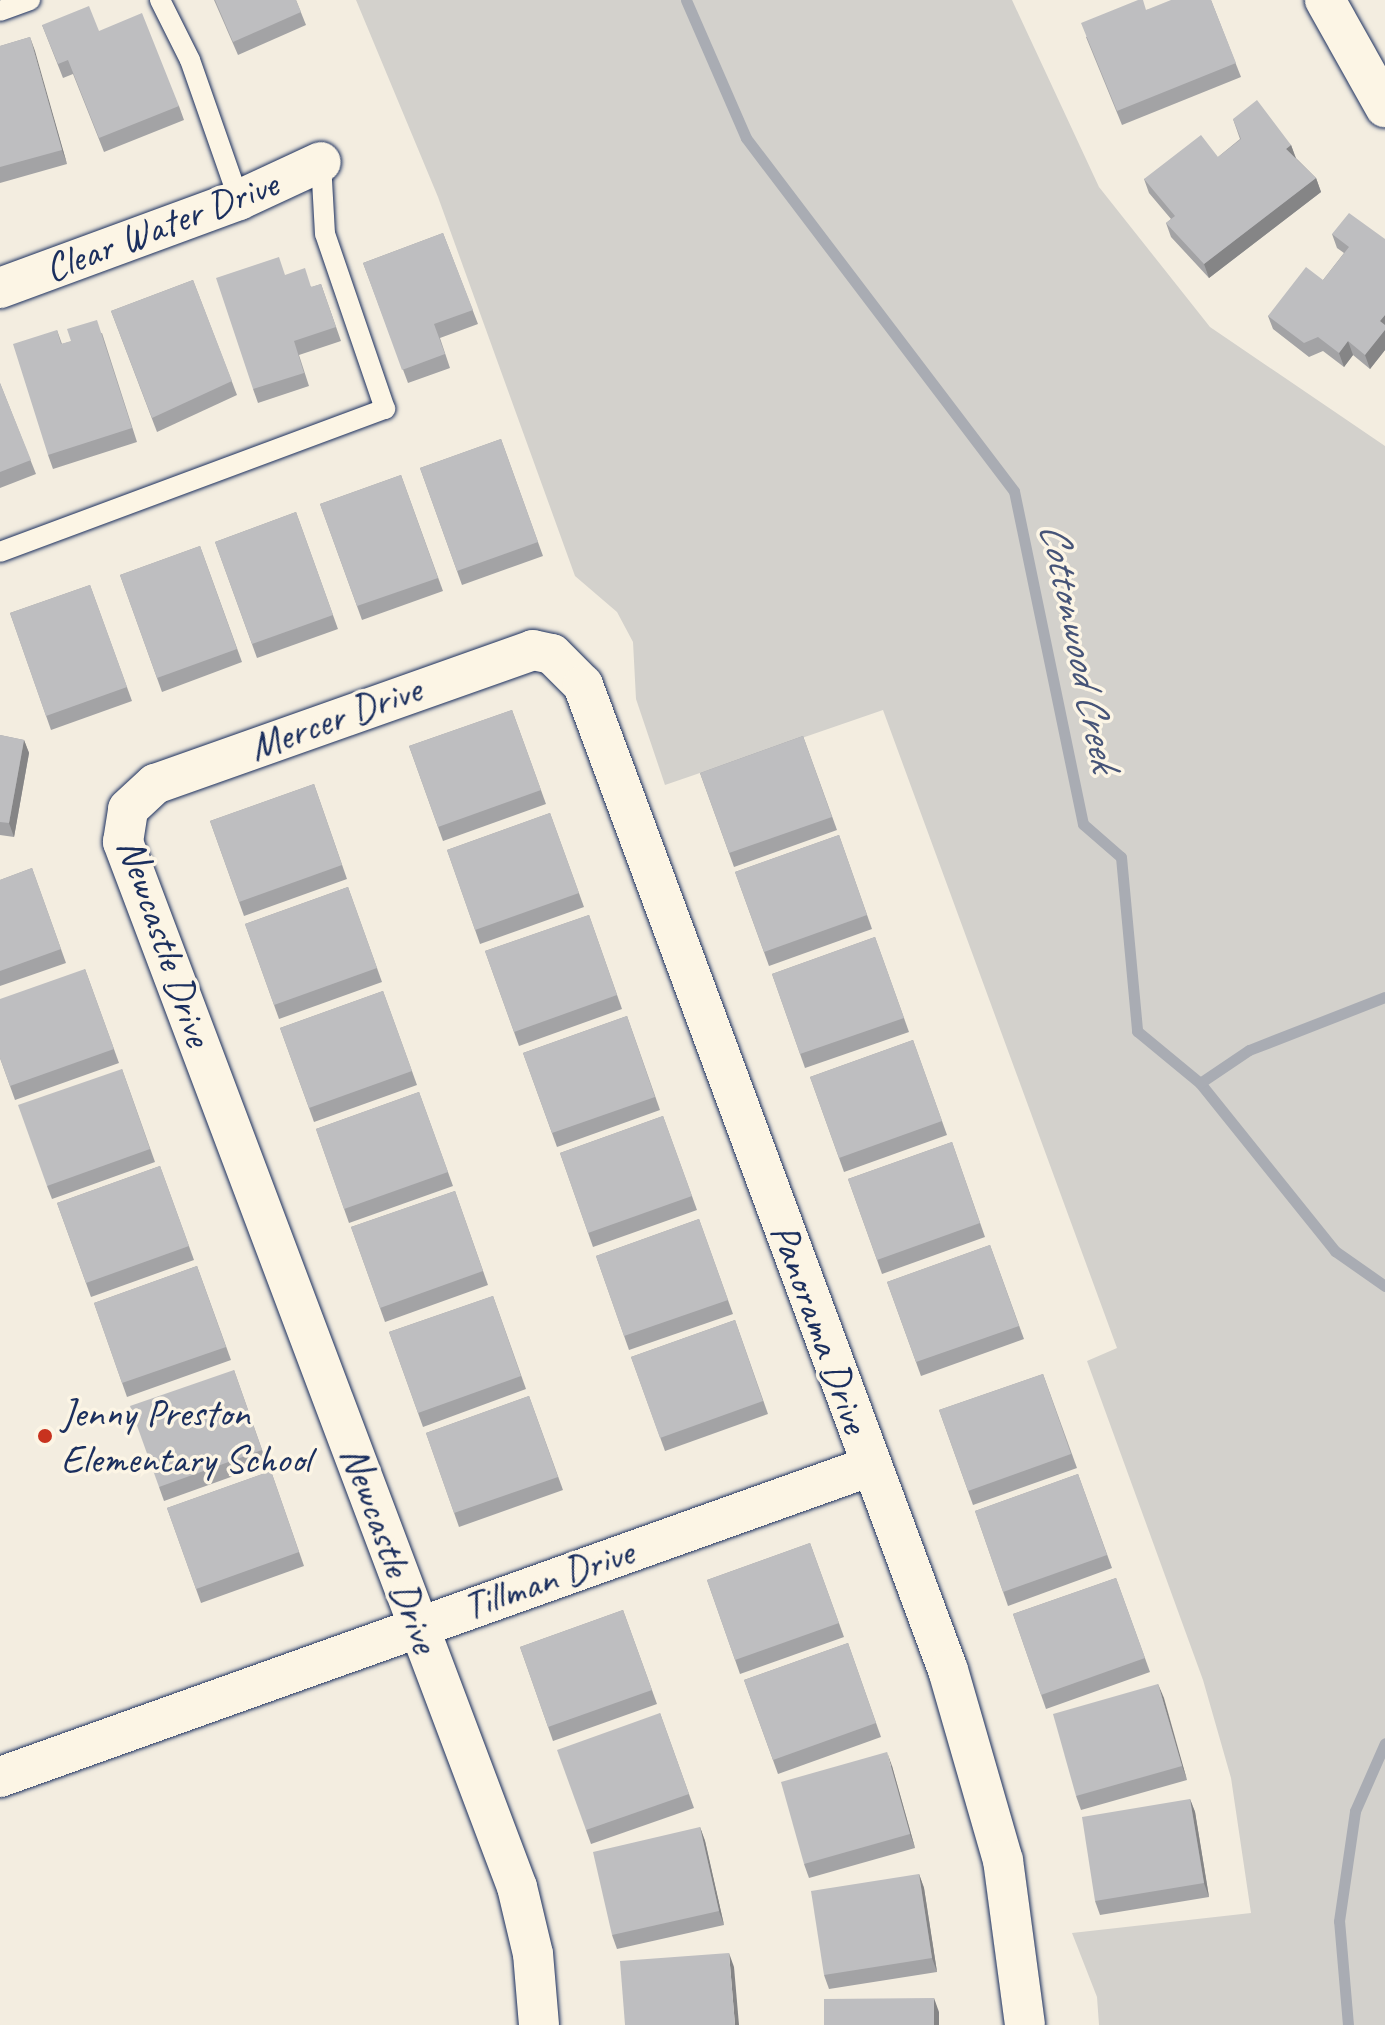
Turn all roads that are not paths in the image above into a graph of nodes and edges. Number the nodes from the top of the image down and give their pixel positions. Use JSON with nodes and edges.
{"nodes":[{"id":1,"x":30,"y":0,"type":"edge"},
{"id":2,"x":160,"y":0,"type":"edge"},
{"id":3,"x":1325,"y":0,"type":"edge"},
{"id":4,"x":0,"y":11,"type":"edge"},
{"id":5,"x":1385,"y":107,"type":"edge"},
{"id":6,"x":321,"y":162,"type":"joint"},
{"id":7,"x":239,"y":200,"type":"junction"},
{"id":8,"x":0,"y":288,"type":"edge"},
{"id":9,"x":0,"y":552,"type":"edge"},
{"id":10,"x":552,"y":654,"type":"joint"},
{"id":11,"x":128,"y":809,"type":"joint"},
{"id":12,"x":871,"y":1466,"type":"junction"},
{"id":13,"x":418,"y":1625,"type":"junction"},
{"id":14,"x":0,"y":1777,"type":"edge"},
{"id":15,"x":539,"y":2025,"type":"edge"},
{"id":16,"x":1025,"y":2025,"type":"edge"}],
"edges":[{"from":1,"to":4,"type":"lane"},
{"from":2,"to":7,"type":"lane"},
{"from":3,"to":5,"type":"street"},
{"from":6,"to":7,"type":"street","name":"Clear Water Drive"},
{"from":6,"to":9,"type":"lane"},
{"from":7,"to":8,"type":"street","name":"Clear Water Drive"},
{"from":10,"to":11,"type":"street","name":"Mercer Drive"},
{"from":10,"to":12,"type":"street","name":"Panorama Drive"},
{"from":11,"to":13,"type":"street","name":"Newcastle Drive"},
{"from":12,"to":13,"type":"street","name":"Tillman Drive"},
{"from":12,"to":16,"type":"street","name":"Panorama Drive"},
{"from":13,"to":14,"type":"street","name":"Tillman Drive"},
{"from":13,"to":15,"type":"street","name":"Newcastle Drive"}]}
